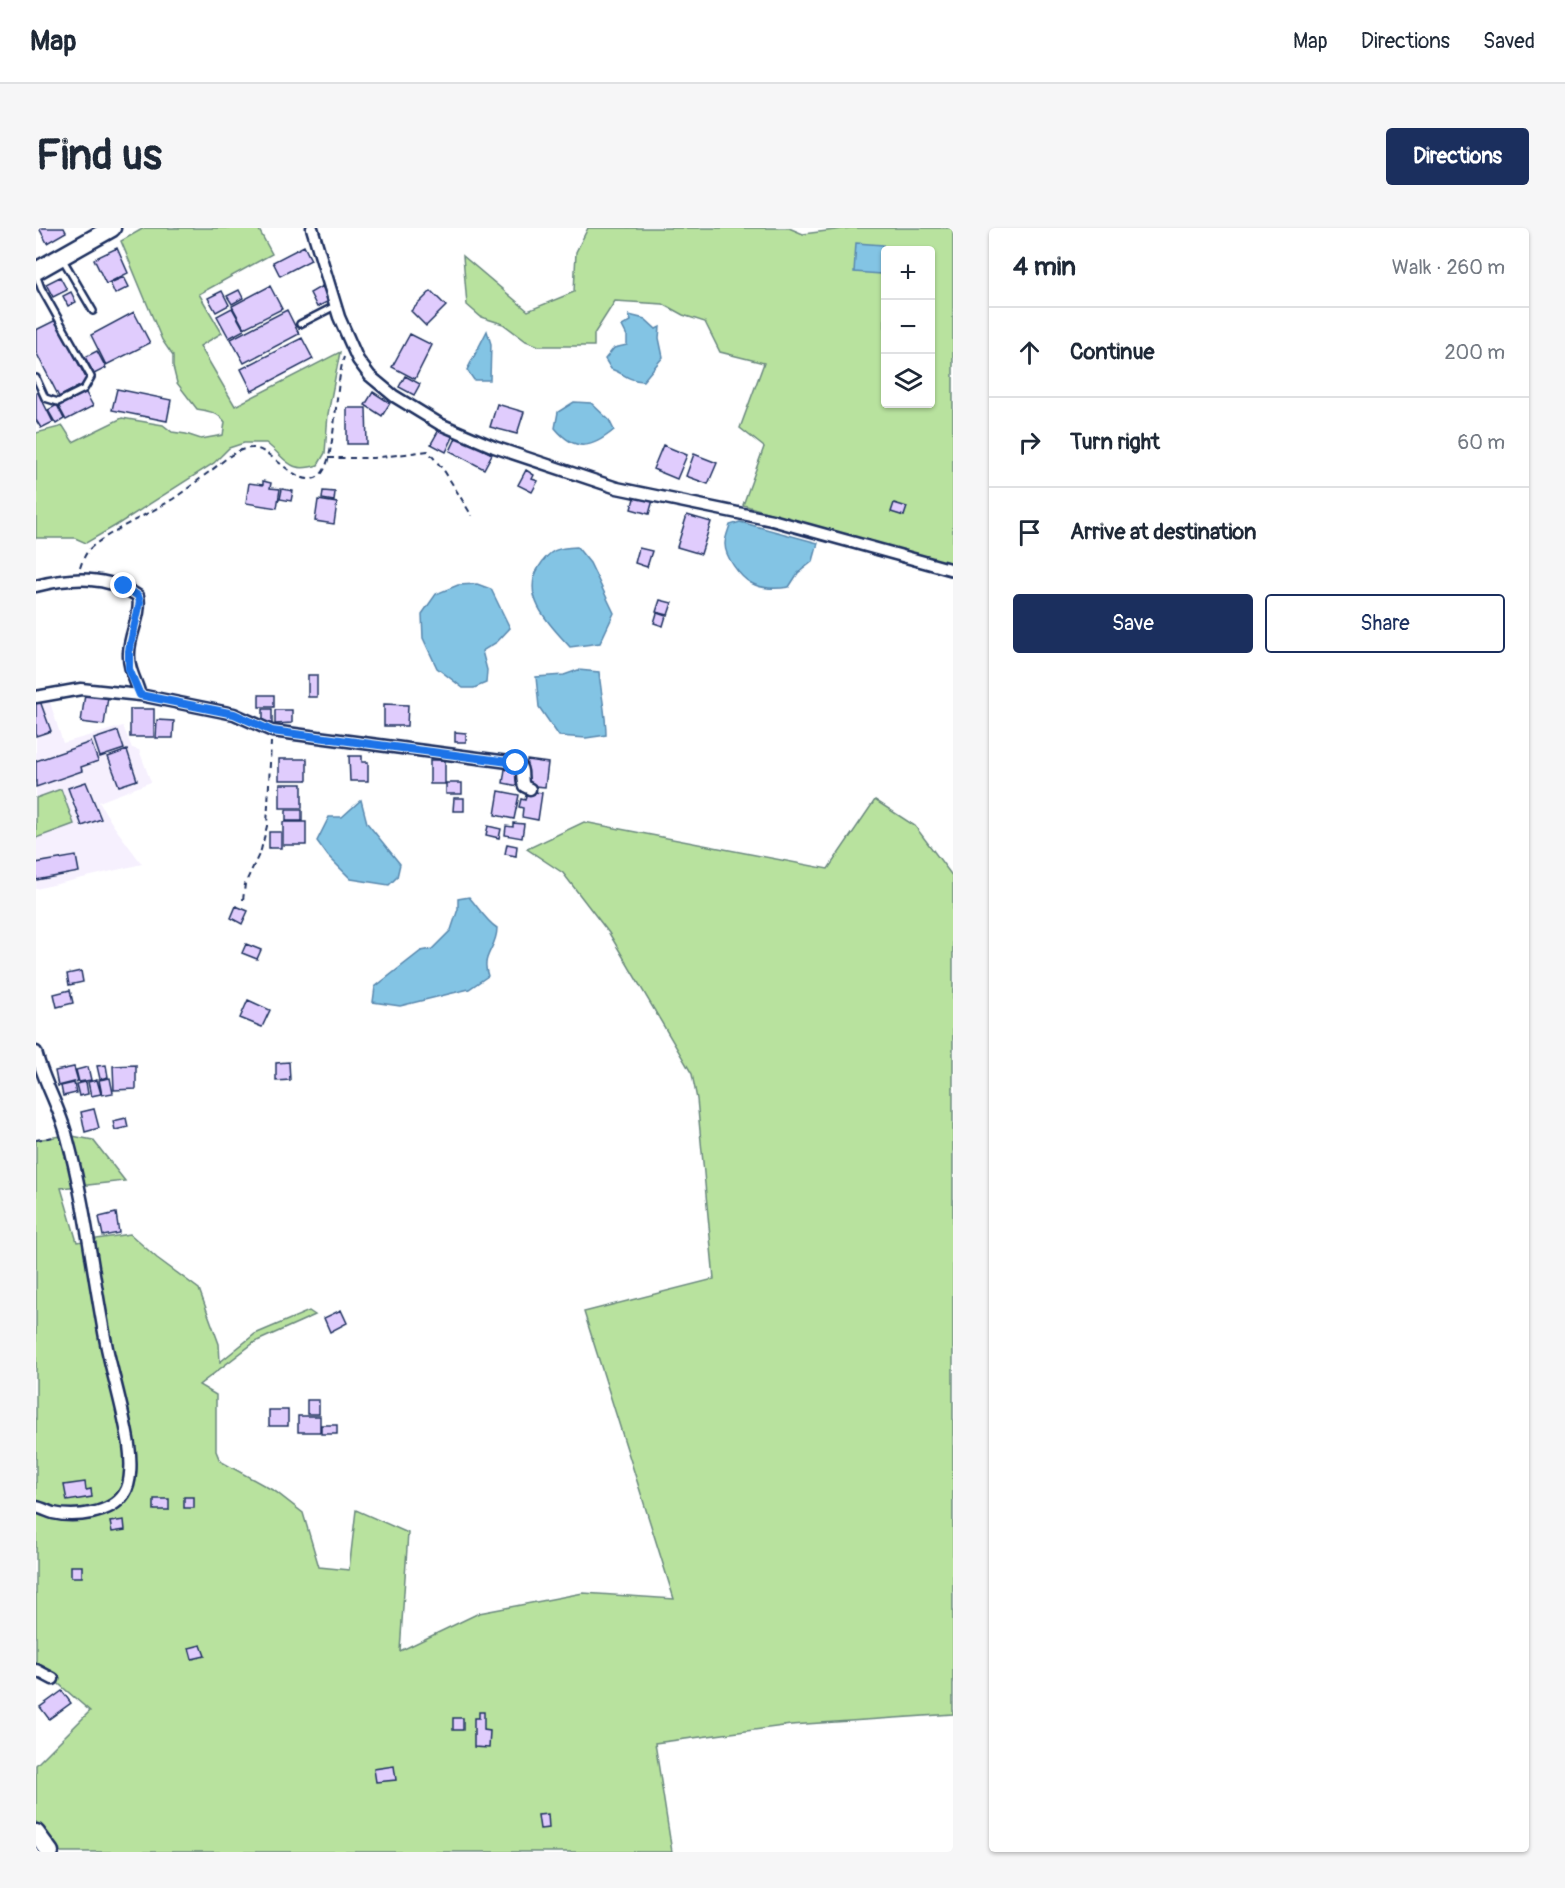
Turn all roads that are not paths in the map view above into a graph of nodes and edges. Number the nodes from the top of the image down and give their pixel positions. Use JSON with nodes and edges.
{"nodes":[{"id":1,"x":112,"y":228,"type":"edge"},
{"id":2,"x":312,"y":228,"type":"edge"},
{"id":3,"x":61,"y":257,"type":"junction"},
{"id":4,"x":36,"y":273,"type":"edge"},
{"id":5,"x":335,"y":306,"type":"junction"},
{"id":6,"x":93,"y":311,"type":"dead end"},
{"id":7,"x":300,"y":324,"type":"dead end"},
{"id":8,"x":36,"y":378,"type":"edge"},
{"id":9,"x":953,"y":570,"type":"edge"},
{"id":10,"x":36,"y":586,"type":"edge"},
{"id":11,"x":140,"y":695,"type":"junction"},
{"id":12,"x":36,"y":697,"type":"edge"},
{"id":13,"x":530,"y":789,"type":"dead end"},
{"id":14,"x":36,"y":1052,"type":"edge"},
{"id":15,"x":36,"y":1507,"type":"edge"},
{"id":16,"x":36,"y":1670,"type":"edge"},
{"id":17,"x":53,"y":1679,"type":"dead end"},
{"id":18,"x":36,"y":1833,"type":"edge"},
{"id":19,"x":50,"y":1852,"type":"edge"}],
"edges":[{"from":1,"to":3,"type":"main road"},
{"from":2,"to":5,"type":"street"},
{"from":3,"to":4,"type":"main road"},
{"from":3,"to":6,"type":"lane"},
{"from":4,"to":8,"type":"lane"},
{"from":5,"to":7,"type":"lane"},
{"from":5,"to":9,"type":"street"},
{"from":10,"to":11,"type":"street"},
{"from":11,"to":12,"type":"street"},
{"from":11,"to":13,"type":"street"},
{"from":14,"to":15,"type":"street"},
{"from":16,"to":17,"type":"street"},
{"from":18,"to":19,"type":"main road"}]}
